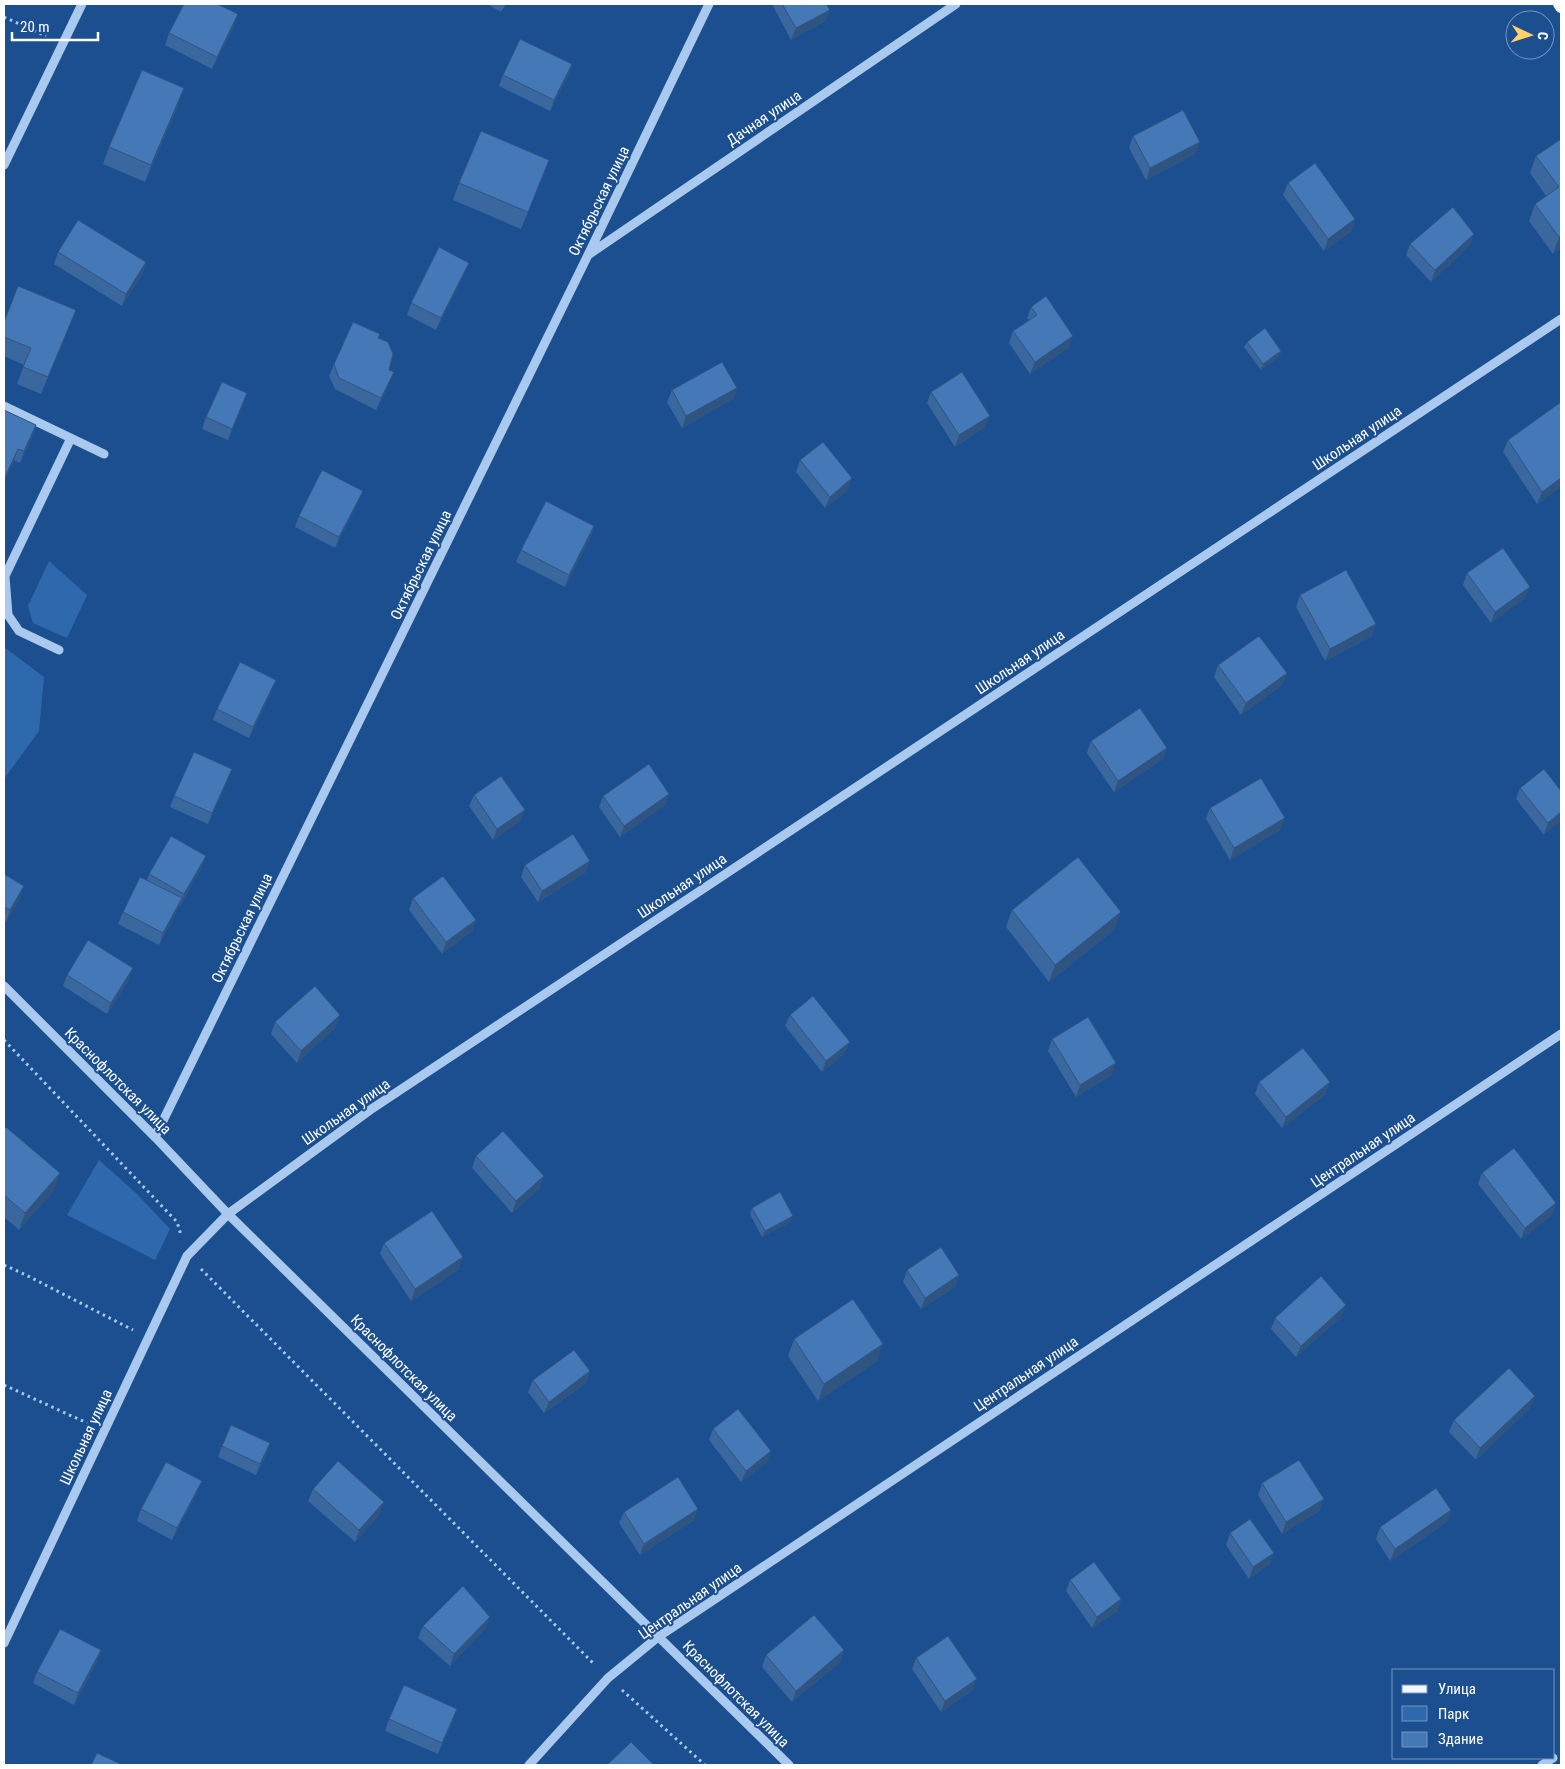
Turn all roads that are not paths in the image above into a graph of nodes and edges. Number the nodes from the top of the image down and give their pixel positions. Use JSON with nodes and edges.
{"nodes":[{"id":1,"x":82,"y":4,"type":"edge"},
{"id":2,"x":709,"y":4,"type":"edge"},
{"id":3,"x":956,"y":4,"type":"edge"},
{"id":4,"x":4,"y":165,"type":"edge"},
{"id":5,"x":588,"y":255,"type":"junction"},
{"id":6,"x":1561,"y":318,"type":"edge"},
{"id":7,"x":4,"y":406,"type":"edge"},
{"id":8,"x":71,"y":438,"type":"junction"},
{"id":9,"x":104,"y":454,"type":"dead end"},
{"id":10,"x":59,"y":650,"type":"dead end"},
{"id":11,"x":4,"y":986,"type":"edge"},
{"id":12,"x":1561,"y":1034,"type":"edge"},
{"id":13,"x":155,"y":1137,"type":"junction"},
{"id":14,"x":228,"y":1214,"type":"junction"},
{"id":15,"x":658,"y":1637,"type":"junction"},
{"id":16,"x":4,"y":1643,"type":"edge"},
{"id":17,"x":529,"y":1765,"type":"edge"},
{"id":18,"x":789,"y":1765,"type":"edge"}],
"edges":[{"from":1,"to":4,"type":"street"},
{"from":2,"to":5,"type":"street","name":"Октябрьская улица"},
{"from":3,"to":5,"type":"street","name":"Дачная улица"},
{"from":5,"to":13,"type":"street","name":"Октябрьская улица"},
{"from":6,"to":14,"type":"street","name":"Школьная улица"},
{"from":7,"to":8,"type":"street"},
{"from":8,"to":9,"type":"street"},
{"from":8,"to":10,"type":"street"},
{"from":11,"to":13,"type":"street","name":"Краснофлотская улица"},
{"from":12,"to":15,"type":"street","name":"Центральная улица"},
{"from":13,"to":14,"type":"street","name":"Краснофлотская улица"},
{"from":14,"to":15,"type":"street","name":"Краснофлотская улица"},
{"from":14,"to":16,"type":"street","name":"Школьная улица"},
{"from":15,"to":17,"type":"street","name":"Центральная улица"},
{"from":15,"to":18,"type":"street","name":"Краснофлотская улица"}]}
